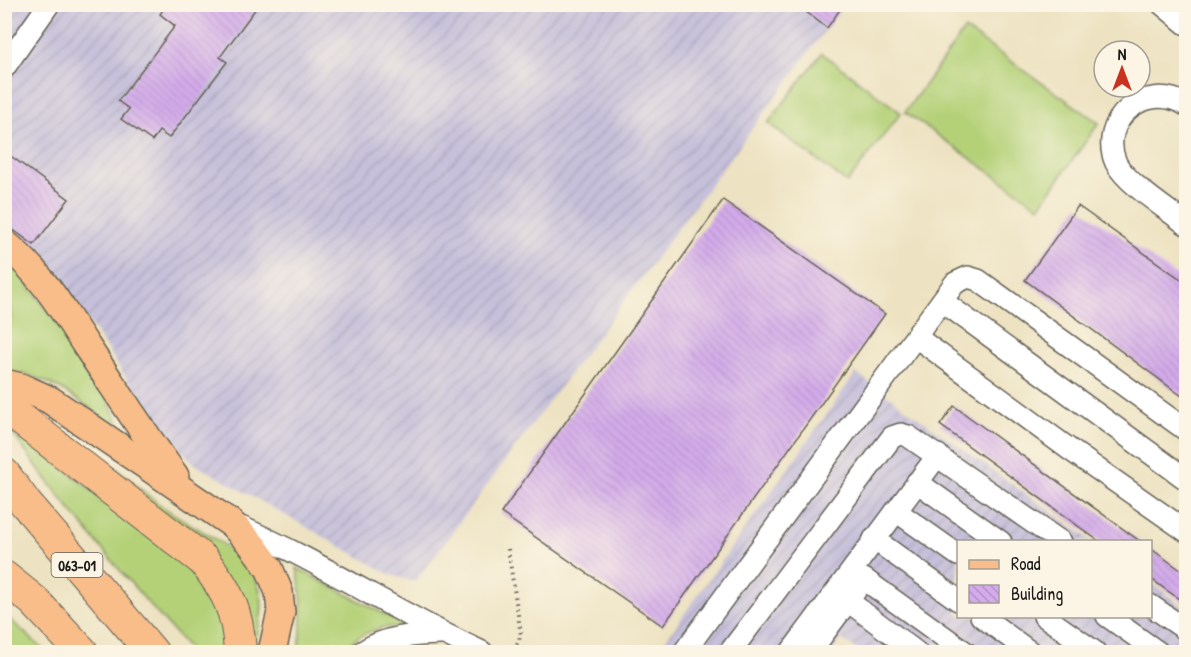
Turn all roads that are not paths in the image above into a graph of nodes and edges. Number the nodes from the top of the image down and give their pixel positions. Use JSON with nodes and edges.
{"nodes":[{"id":1,"x":49,"y":4,"type":"edge"},
{"id":2,"x":1162,"y":4,"type":"edge"},
{"id":3,"x":1186,"y":24,"type":"edge"},
{"id":4,"x":4,"y":68,"type":"edge"},
{"id":5,"x":1186,"y":105,"type":"edge"},
{"id":6,"x":1186,"y":224,"type":"edge"},
{"id":7,"x":4,"y":243,"type":"edge"},
{"id":8,"x":942,"y":302,"type":"junction"},
{"id":9,"x":916,"y":337,"type":"junction"},
{"id":10,"x":4,"y":383,"type":"edge"},
{"id":11,"x":4,"y":406,"type":"edge"},
{"id":12,"x":1186,"y":430,"type":"edge"},
{"id":13,"x":938,"y":455,"type":"junction"},
{"id":14,"x":4,"y":474,"type":"edge"},
{"id":15,"x":1186,"y":479,"type":"edge"},
{"id":16,"x":917,"y":482,"type":"junction"},
{"id":17,"x":189,"y":494,"type":"junction"},
{"id":18,"x":896,"y":511,"type":"junction"},
{"id":19,"x":232,"y":524,"type":"junction"},
{"id":20,"x":1186,"y":531,"type":"edge"},
{"id":21,"x":874,"y":539,"type":"junction"},
{"id":22,"x":998,"y":540,"type":"edge"},
{"id":23,"x":1058,"y":540,"type":"edge"},
{"id":24,"x":957,"y":554,"type":"edge"},
{"id":25,"x":4,"y":577,"type":"edge"},
{"id":26,"x":957,"y":599,"type":"edge"},
{"id":27,"x":848,"y":601,"type":"junction"},
{"id":28,"x":1152,"y":606,"type":"edge"},
{"id":29,"x":984,"y":618,"type":"edge"},
{"id":30,"x":1047,"y":618,"type":"edge"},
{"id":31,"x":1110,"y":618,"type":"edge"},
{"id":32,"x":1186,"y":630,"type":"edge"},
{"id":33,"x":442,"y":634,"type":"junction"},
{"id":34,"x":82,"y":652,"type":"edge"},
{"id":35,"x":152,"y":652,"type":"edge"},
{"id":36,"x":240,"y":652,"type":"edge"},
{"id":37,"x":272,"y":652,"type":"edge"},
{"id":38,"x":362,"y":652,"type":"edge"},
{"id":39,"x":482,"y":652,"type":"edge"},
{"id":40,"x":684,"y":652,"type":"edge"},
{"id":41,"x":730,"y":652,"type":"edge"},
{"id":42,"x":790,"y":652,"type":"edge"},
{"id":43,"x":810,"y":652,"type":"edge"},
{"id":44,"x":916,"y":652,"type":"edge"},
{"id":45,"x":965,"y":652,"type":"edge"},
{"id":46,"x":1030,"y":652,"type":"edge"},
{"id":47,"x":1095,"y":652,"type":"edge"},
{"id":48,"x":1158,"y":652,"type":"edge"}],
"edges":[{"from":1,"to":4,"type":"street"},
{"from":2,"to":3,"type":"street"},
{"from":5,"to":6,"type":"street"},
{"from":7,"to":17,"type":"main road"},
{"from":8,"to":9,"type":"street"},
{"from":8,"to":12,"type":"street"},
{"from":8,"to":15,"type":"street"},
{"from":9,"to":20,"type":"street"},
{"from":9,"to":40,"type":"street"},
{"from":10,"to":17,"type":"main road"},
{"from":11,"to":36,"type":"highway"},
{"from":13,"to":16,"type":"street"},
{"from":13,"to":23,"type":"street"},
{"from":13,"to":41,"type":"street"},
{"from":14,"to":35,"type":"highway","number":"063-01"},
{"from":16,"to":18,"type":"street"},
{"from":16,"to":22,"type":"street"},
{"from":17,"to":19,"type":"main road"},
{"from":18,"to":21,"type":"street"},
{"from":18,"to":24,"type":"street"},
{"from":19,"to":33,"type":"street"},
{"from":19,"to":37,"type":"main road"},
{"from":21,"to":26,"type":"street"},
{"from":21,"to":42,"type":"street"},
{"from":25,"to":34,"type":"highway"},
{"from":27,"to":43,"type":"street"},
{"from":27,"to":44,"type":"street"},
{"from":27,"to":45,"type":"street"},
{"from":28,"to":32,"type":"street"},
{"from":29,"to":46,"type":"street"},
{"from":30,"to":47,"type":"street"},
{"from":31,"to":48,"type":"street"},
{"from":33,"to":38,"type":"street"},
{"from":33,"to":39,"type":"street"}]}
